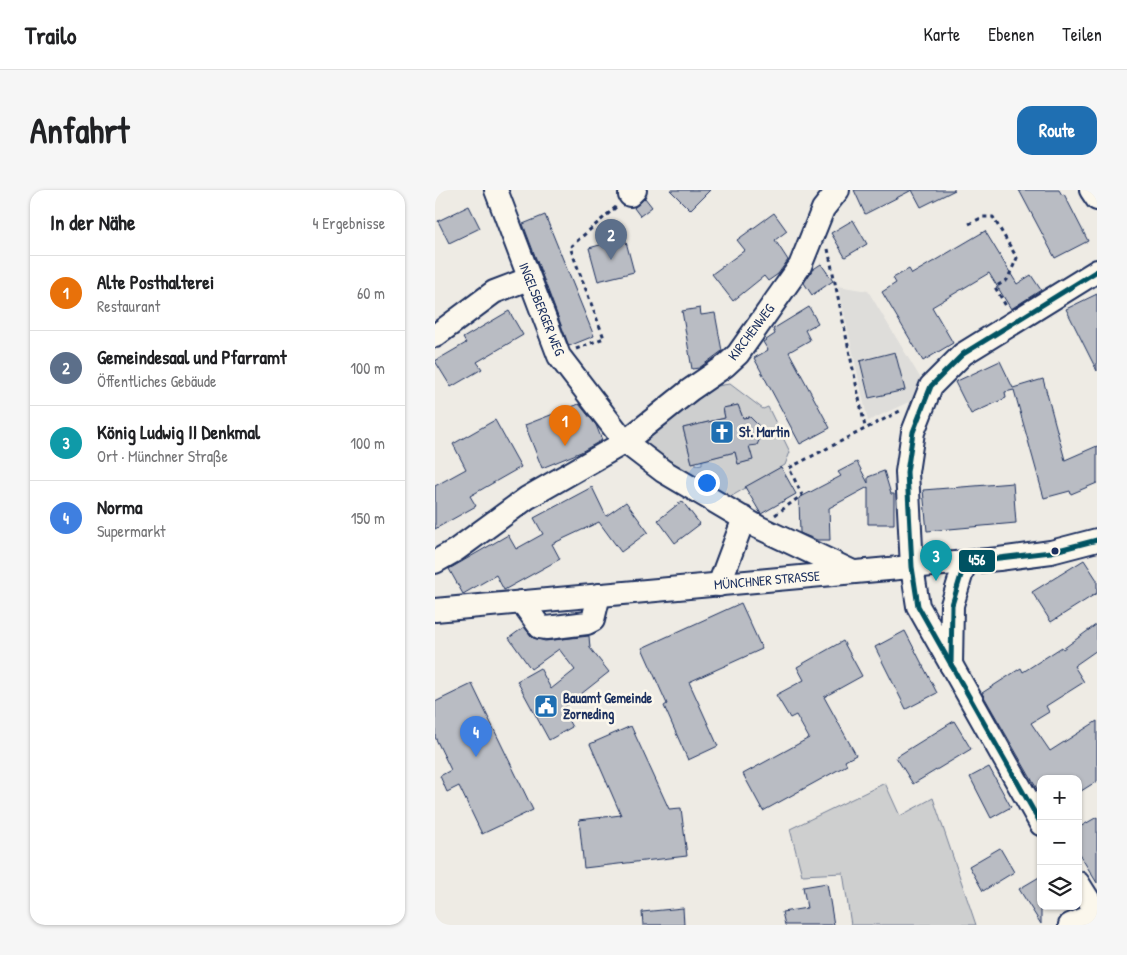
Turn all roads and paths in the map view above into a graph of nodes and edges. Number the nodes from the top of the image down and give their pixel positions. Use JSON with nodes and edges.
{"nodes":[{"id":1,"x":496,"y":190,"type":"edge"},
{"id":2,"x":838,"y":190,"type":"edge"},
{"id":3,"x":1091,"y":190,"type":"edge"},
{"id":4,"x":633,"y":192,"type":"edge"},
{"id":5,"x":1097,"y":200,"type":"edge"},
{"id":6,"x":969,"y":224,"type":"dead end"},
{"id":7,"x":1097,"y":271,"type":"edge"},
{"id":8,"x":529,"y":279,"type":"junction"},
{"id":9,"x":836,"y":288,"type":"dead end"},
{"id":10,"x":1016,"y":323,"type":"junction"},
{"id":11,"x":435,"y":336,"type":"edge"},
{"id":12,"x":559,"y":356,"type":"junction"},
{"id":13,"x":924,"y":401,"type":"junction"},
{"id":14,"x":865,"y":427,"type":"junction"},
{"id":15,"x":625,"y":442,"type":"junction"},
{"id":16,"x":780,"y":511,"type":"dead end"},
{"id":17,"x":744,"y":518,"type":"junction"},
{"id":18,"x":1097,"y":540,"type":"edge"},
{"id":19,"x":435,"y":562,"type":"edge"},
{"id":20,"x":965,"y":562,"type":"junction"},
{"id":21,"x":912,"y":567,"type":"junction"},
{"id":22,"x":854,"y":573,"type":"junction"},
{"id":23,"x":719,"y":584,"type":"junction"},
{"id":24,"x":435,"y":610,"type":"edge"},
{"id":25,"x":951,"y":665,"type":"junction"},
{"id":26,"x":1039,"y":820,"type":"edge"},
{"id":27,"x":1082,"y":890,"type":"edge"},
{"id":28,"x":1097,"y":914,"type":"edge"},
{"id":29,"x":1070,"y":925,"type":"edge"}],
"edges":[{"from":1,"to":8,"type":"street","name":"INGELSBERGER WEG"},
{"from":2,"to":15,"type":"street","name":"KIRCHENWEG"},
{"from":3,"to":5,"type":"street"},
{"from":4,"to":12,"type":"path"},
{"from":6,"to":10,"type":"path"},
{"from":7,"to":10,"type":"street"},
{"from":8,"to":11,"type":"street"},
{"from":8,"to":12,"type":"street","name":"INGELSBERGER WEG"},
{"from":9,"to":14,"type":"path"},
{"from":10,"to":13,"type":"street"},
{"from":12,"to":15,"type":"street","name":"INGELSBERGER WEG"},
{"from":13,"to":14,"type":"path"},
{"from":13,"to":21,"type":"street"},
{"from":14,"to":16,"type":"path"},
{"from":15,"to":17,"type":"street","name":"INGELSBERGER WEG"},
{"from":15,"to":19,"type":"street","name":"KIRCHENWEG"},
{"from":17,"to":22,"type":"street","name":"INGELSBERGER WEG"},
{"from":17,"to":23,"type":"street"},
{"from":18,"to":20,"type":"street","name":"MÜNCHNER STRASSE"},
{"from":20,"to":21,"type":"street","name":"MÜNCHNER STRASSE"},
{"from":20,"to":25,"type":"street"},
{"from":21,"to":22,"type":"street","name":"MÜNCHNER STRASSE"},
{"from":21,"to":25,"type":"street"},
{"from":22,"to":23,"type":"street","name":"MÜNCHNER STRASSE"},
{"from":23,"to":24,"type":"street","name":"MÜNCHNER STRASSE"},
{"from":25,"to":26,"type":"street"},
{"from":27,"to":28,"type":"street"},
{"from":28,"to":29,"type":"street"}]}
